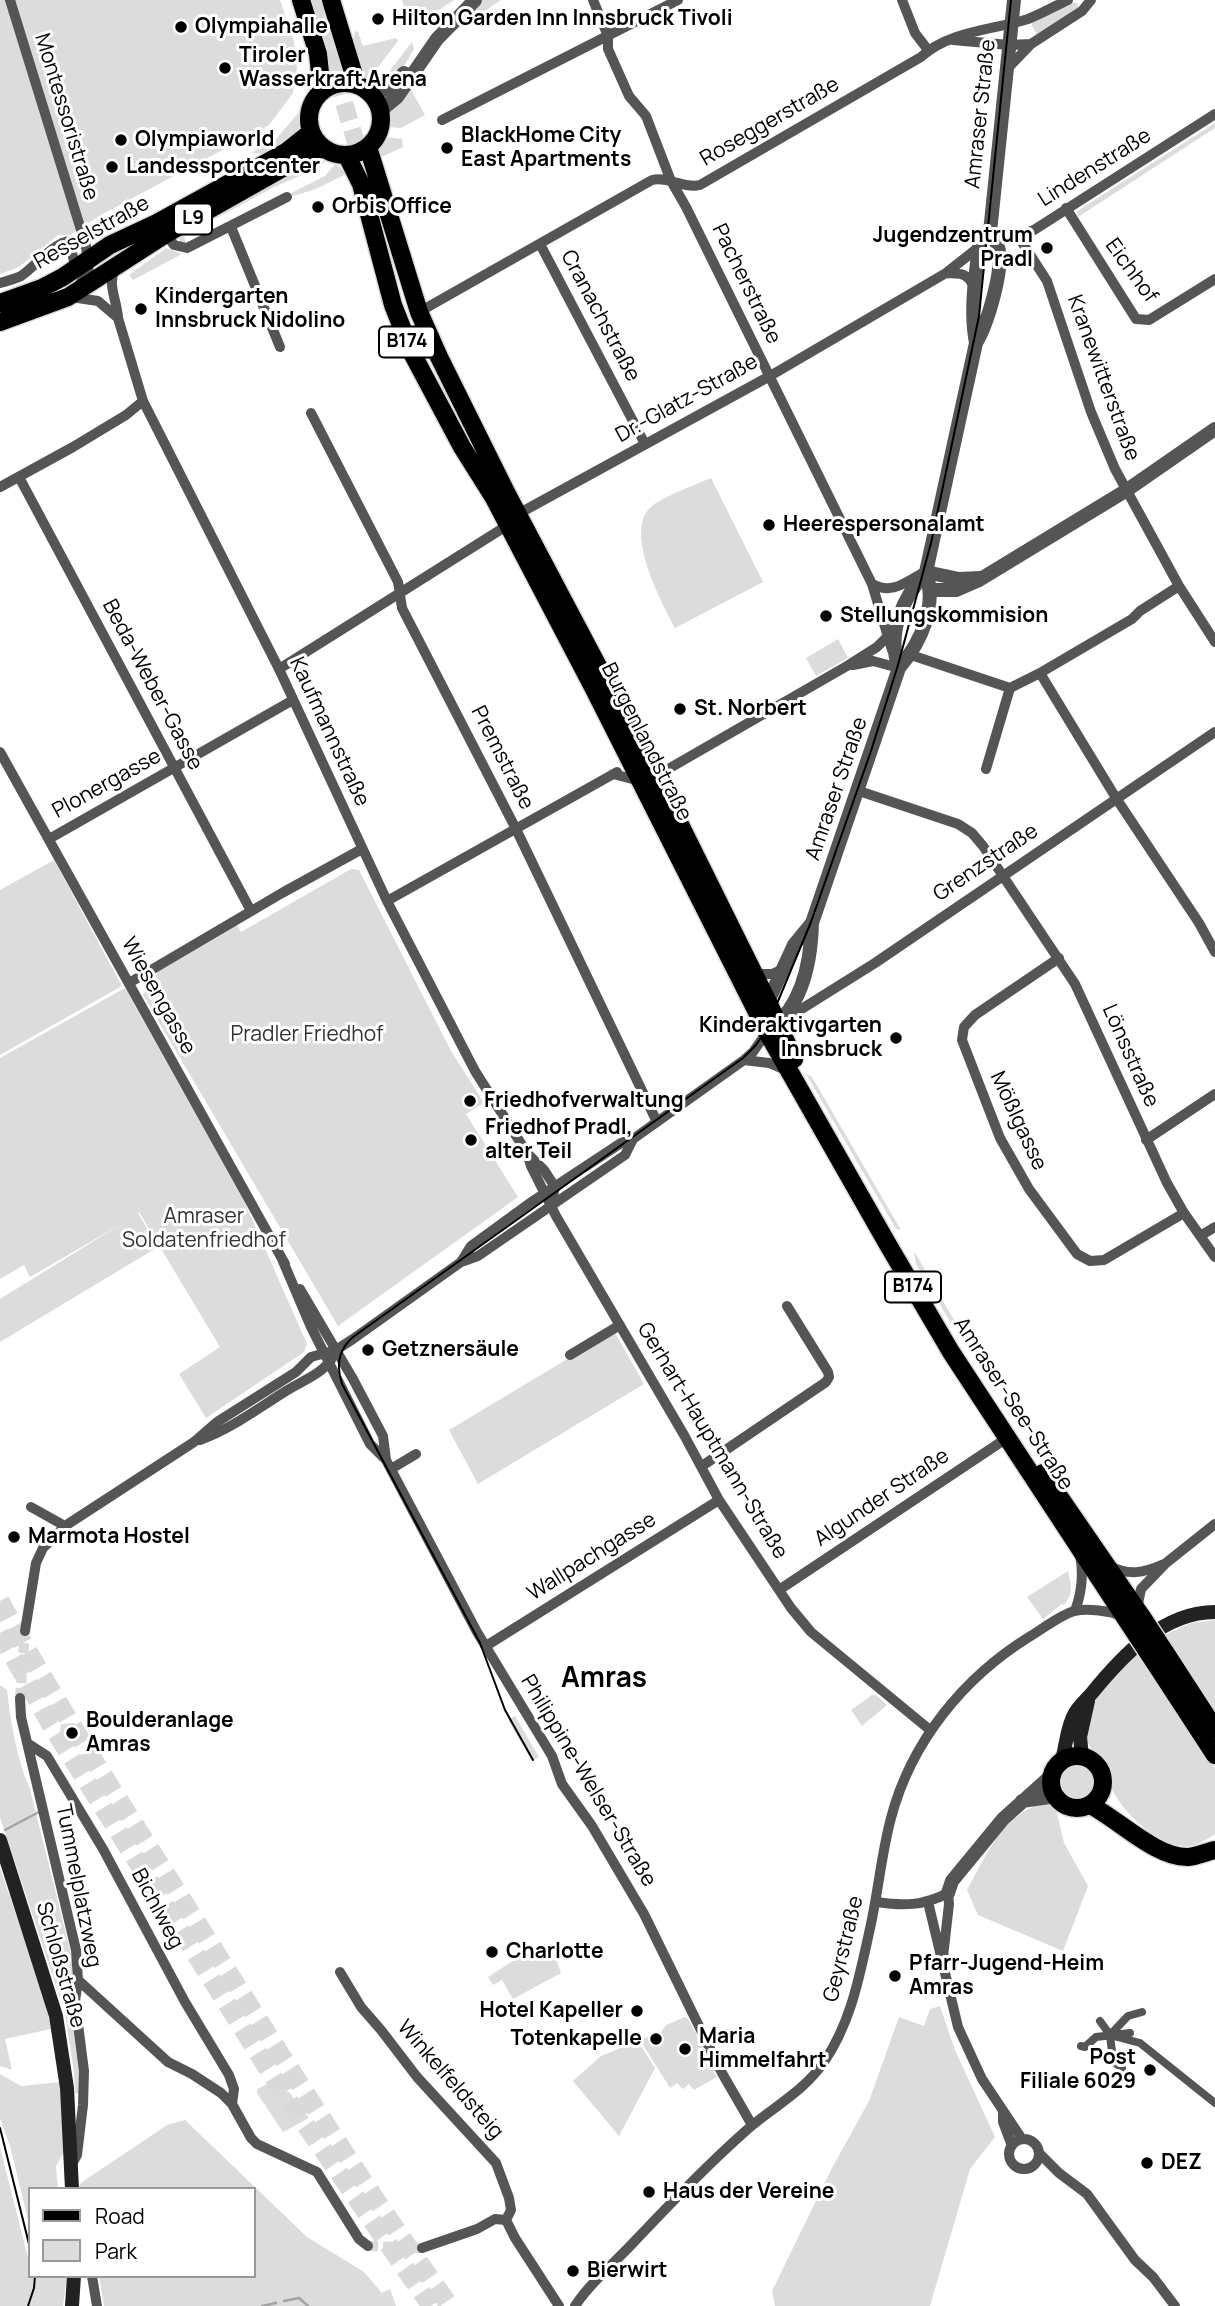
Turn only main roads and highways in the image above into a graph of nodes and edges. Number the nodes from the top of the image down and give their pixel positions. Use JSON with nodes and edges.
{"nodes":[{"id":1,"x":301,"y":0,"type":"edge"},
{"id":2,"x":331,"y":0,"type":"edge"},
{"id":3,"x":322,"y":91,"type":"junction"},
{"id":4,"x":370,"y":97,"type":"junction"},
{"id":5,"x":311,"y":132,"type":"junction"},
{"id":6,"x":368,"y":147,"type":"junction"},
{"id":7,"x":323,"y":148,"type":"junction"},
{"id":8,"x":347,"y":156,"type":"junction"},
{"id":9,"x":382,"y":229,"type":"tunnel mouth"},
{"id":10,"x":0,"y":303,"type":"edge"},
{"id":11,"x":0,"y":322,"type":"edge"},
{"id":12,"x":462,"y":425,"type":"junction"},
{"id":13,"x":481,"y":475,"type":"junction"},
{"id":14,"x":507,"y":494,"type":"junction"},
{"id":15,"x":513,"y":520,"type":"junction"},
{"id":16,"x":648,"y":779,"type":"junction"},
{"id":17,"x":766,"y":1031,"type":"junction"},
{"id":18,"x":1215,"y":1612,"type":"edge"},
{"id":19,"x":1133,"y":1617,"type":"junction"},
{"id":20,"x":1159,"y":1656,"type":"junction"},
{"id":21,"x":1089,"y":1696,"type":"junction"},
{"id":22,"x":1215,"y":1729,"type":"edge"},
{"id":23,"x":1215,"y":1755,"type":"edge"},
{"id":24,"x":1082,"y":1756,"type":"junction"},
{"id":25,"x":1057,"y":1768,"type":"junction"},
{"id":26,"x":1102,"y":1790,"type":"junction"},
{"id":27,"x":1090,"y":1805,"type":"junction"},
{"id":28,"x":0,"y":1840,"type":"edge"},
{"id":29,"x":1146,"y":1841,"type":"junction"},
{"id":30,"x":1212,"y":1848,"type":"edge"},
{"id":31,"x":72,"y":2187,"type":"edge"},
{"id":32,"x":74,"y":2278,"type":"edge"},
{"id":33,"x":72,"y":2306,"type":"edge"}],
"edges":[{"from":1,"to":3,"type":"main road"},
{"from":2,"to":4,"type":"main road"},
{"from":3,"to":4,"type":"main road"},
{"from":3,"to":5,"type":"main road"},
{"from":4,"to":6,"type":"main road"},
{"from":5,"to":7,"type":"main road"},
{"from":5,"to":10,"type":"main road","name":"Resselstraße","number":"L9"},
{"from":6,"to":8,"type":"main road"},
{"from":6,"to":14,"type":"main road","number":"B174"},
{"from":7,"to":8,"type":"main road"},
{"from":7,"to":11,"type":"main road","name":"Resselstraße","number":"L9"},
{"from":8,"to":13,"type":"main road","number":"B174"},
{"from":9,"to":12,"type":"main road","number":"B174"},
{"from":12,"to":13,"type":"main road","number":"B174"},
{"from":12,"to":14,"type":"main road","number":"B174"},
{"from":13,"to":15,"type":"main road","name":"Burgenlandstraße","number":"B174"},
{"from":14,"to":15,"type":"main road","name":"Burgenlandstraße","number":"B174"},
{"from":15,"to":16,"type":"main road","name":"Burgenlandstraße","number":"B174"},
{"from":15,"to":16,"type":"main road","name":"Burgenlandstraße","number":"B174"},
{"from":16,"to":17,"type":"main road","name":"Burgenlandstraße","number":"B174"},
{"from":16,"to":17,"type":"main road","name":"Burgenlandstraße","number":"B174"},
{"from":17,"to":19,"type":"main road","name":"Amraser-See-Straße","number":"B174"},
{"from":17,"to":19,"type":"main road","name":"Amraser-See-Straße","number":"B174"},
{"from":18,"to":21,"type":"main road"},
{"from":19,"to":20,"type":"main road","name":"Amraser-See-Straße","number":"B174","bridge":true},
{"from":20,"to":22,"type":"main road","name":"Amraser-See-Straße","number":"B174"},
{"from":20,"to":23,"type":"main road","name":"Amraser-See-Straße","number":"B174"},
{"from":21,"to":24,"type":"main road"},
{"from":21,"to":25,"type":"main road"},
{"from":24,"to":25,"type":"main road"},
{"from":24,"to":26,"type":"main road"},
{"from":25,"to":27,"type":"main road"},
{"from":26,"to":27,"type":"main road"},
{"from":26,"to":29,"type":"main road"},
{"from":27,"to":29,"type":"main road"},
{"from":28,"to":31,"type":"main road","name":"Schloßstraße"},
{"from":29,"to":30,"type":"main road"},
{"from":32,"to":33,"type":"main road"}]}
